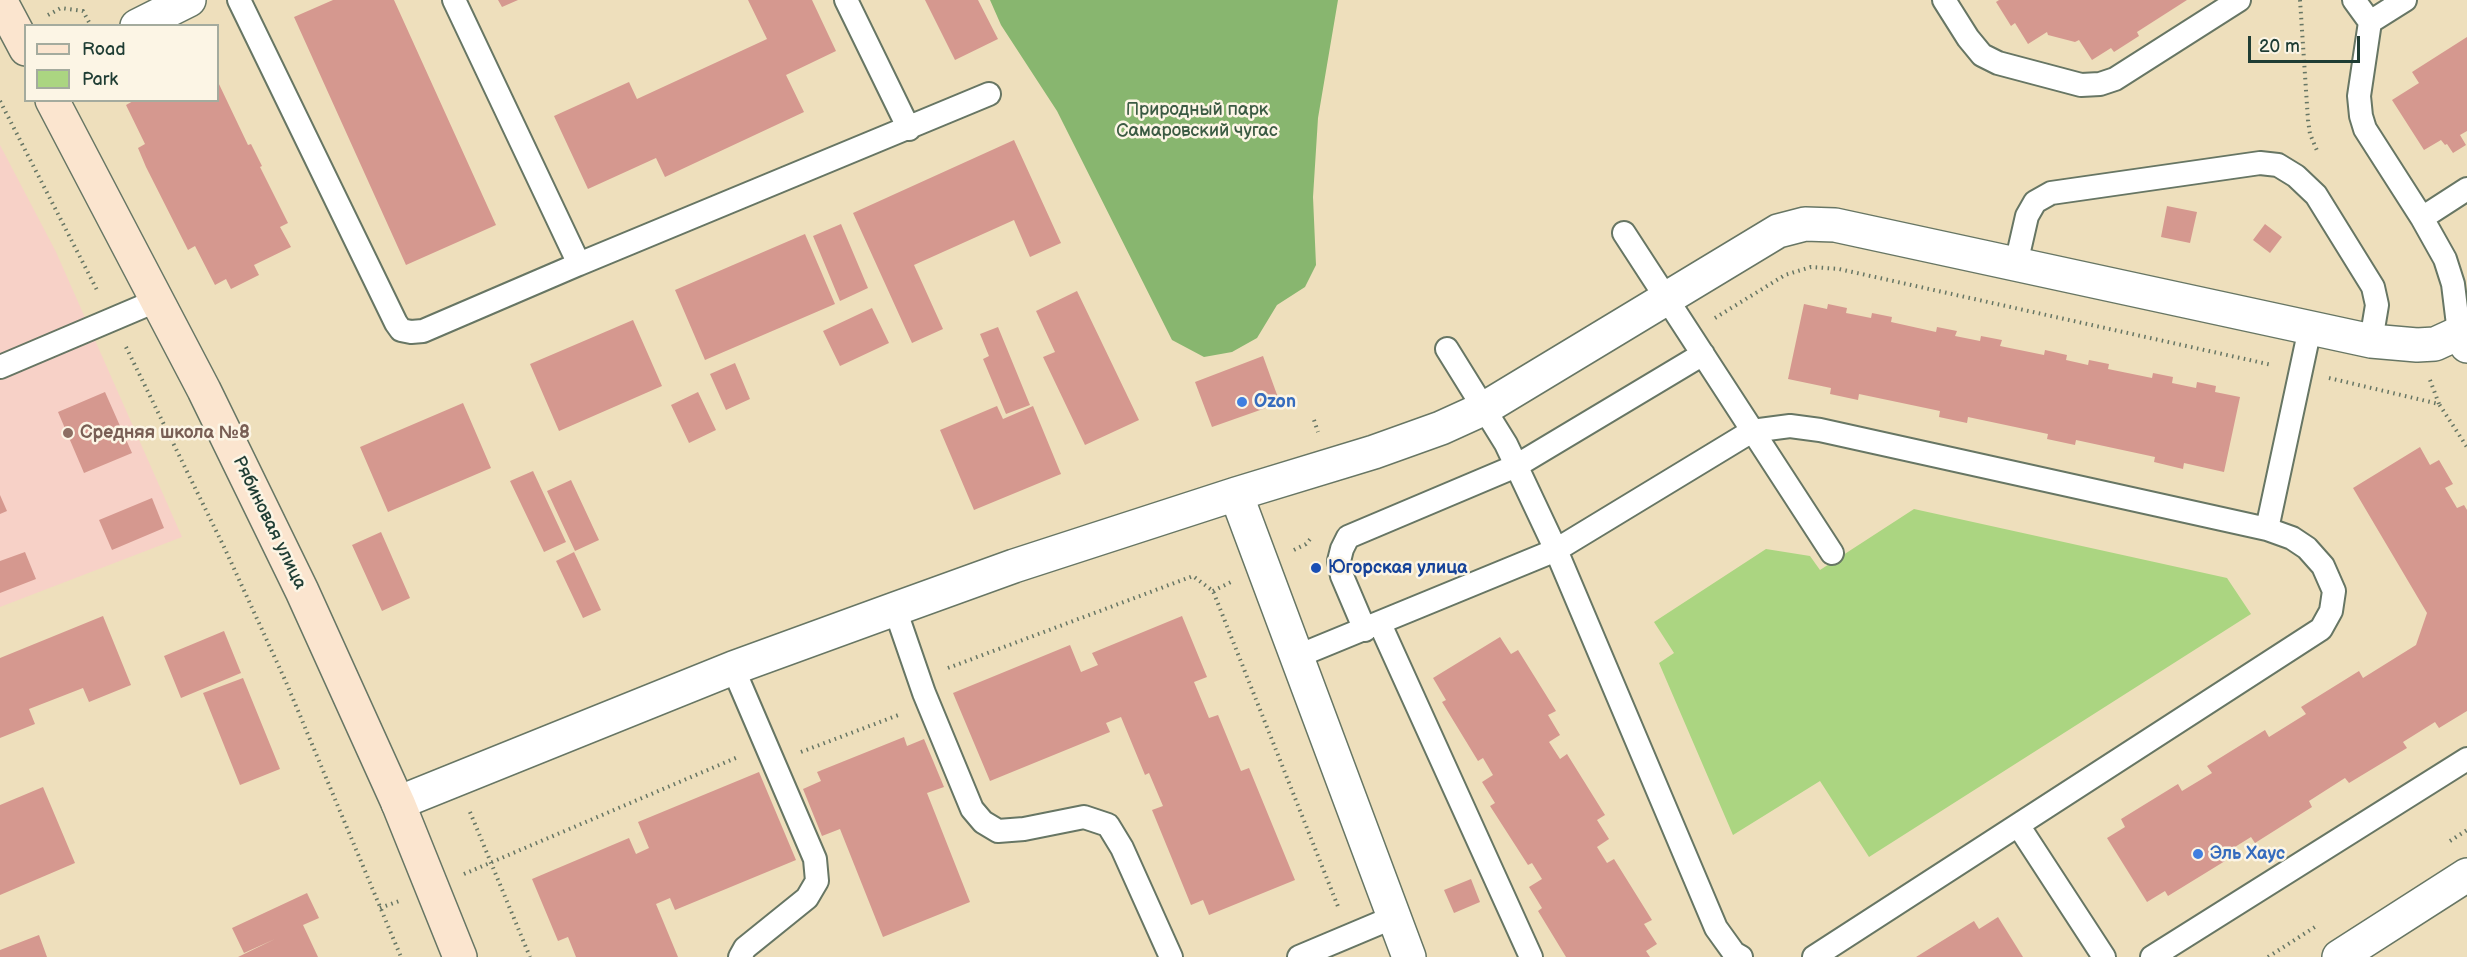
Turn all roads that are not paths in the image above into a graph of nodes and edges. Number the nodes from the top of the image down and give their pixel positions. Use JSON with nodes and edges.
{"nodes":[{"id":1,"x":0,"y":0,"type":"edge"},
{"id":2,"x":189,"y":0,"type":"edge"},
{"id":3,"x":238,"y":0,"type":"edge"},
{"id":4,"x":454,"y":0,"type":"edge"},
{"id":5,"x":846,"y":0,"type":"edge"},
{"id":6,"x":1944,"y":0,"type":"edge"},
{"id":7,"x":2239,"y":0,"type":"edge"},
{"id":8,"x":2354,"y":0,"type":"edge"},
{"id":9,"x":2404,"y":0,"type":"edge"},
{"id":10,"x":2370,"y":22,"type":"junction"},
{"id":11,"x":141,"y":24,"type":"edge"},
{"id":12,"x":24,"y":45,"type":"edge"},
{"id":13,"x":989,"y":94,"type":"dead end"},
{"id":14,"x":53,"y":102,"type":"edge"},
{"id":15,"x":909,"y":129,"type":"junction"},
{"id":16,"x":2467,"y":189,"type":"edge"},
{"id":17,"x":2422,"y":218,"type":"junction"},
{"id":18,"x":1624,"y":232,"type":"dead end"},
{"id":19,"x":579,"y":264,"type":"junction"},
{"id":20,"x":2016,"y":264,"type":"junction"},
{"id":21,"x":1666,"y":298,"type":"junction"},
{"id":22,"x":158,"y":300,"type":"junction"},
{"id":23,"x":2310,"y":328,"type":"junction"},
{"id":24,"x":2371,"y":340,"type":"junction"},
{"id":25,"x":2463,"y":340,"type":"edge"},
{"id":26,"x":1447,"y":349,"type":"dead end"},
{"id":27,"x":1703,"y":354,"type":"junction"},
{"id":28,"x":0,"y":367,"type":"edge"},
{"id":29,"x":1485,"y":408,"type":"junction"},
{"id":30,"x":1752,"y":431,"type":"junction"},
{"id":31,"x":1516,"y":466,"type":"junction"},
{"id":32,"x":1236,"y":494,"type":"junction"},
{"id":33,"x":2267,"y":529,"type":"junction"},
{"id":34,"x":1556,"y":550,"type":"junction"},
{"id":35,"x":1832,"y":553,"type":"dead end"},
{"id":36,"x":895,"y":609,"type":"junction"},
{"id":37,"x":1372,"y":627,"type":"junction"},
{"id":38,"x":1298,"y":657,"type":"junction"},
{"id":39,"x":733,"y":668,"type":"junction"},
{"id":40,"x":2467,"y":759,"type":"edge"},
{"id":41,"x":398,"y":803,"type":"junction"},
{"id":42,"x":2018,"y":825,"type":"junction"},
{"id":43,"x":2467,"y":875,"type":"edge"},
{"id":44,"x":1394,"y":917,"type":"junction"},
{"id":45,"x":460,"y":957,"type":"edge"},
{"id":46,"x":740,"y":957,"type":"edge"},
{"id":47,"x":1171,"y":957,"type":"edge"},
{"id":48,"x":1299,"y":957,"type":"edge"},
{"id":49,"x":1409,"y":957,"type":"edge"},
{"id":50,"x":1531,"y":957,"type":"edge"},
{"id":51,"x":1741,"y":957,"type":"edge"},
{"id":52,"x":1814,"y":957,"type":"edge"},
{"id":53,"x":2104,"y":957,"type":"edge"},
{"id":54,"x":2152,"y":957,"type":"edge"},
{"id":55,"x":2339,"y":957,"type":"edge"}],
"edges":[{"from":1,"to":12,"type":"street"},
{"from":2,"to":11,"type":"street"},
{"from":3,"to":19,"type":"lane"},
{"from":4,"to":19,"type":"lane"},
{"from":5,"to":15,"type":"lane"},
{"from":6,"to":7,"type":"lane"},
{"from":8,"to":10,"type":"lane"},
{"from":9,"to":10,"type":"lane"},
{"from":10,"to":17,"type":"lane"},
{"from":13,"to":15,"type":"lane"},
{"from":14,"to":22,"type":"street","name":"Рябиновая улица"},
{"from":15,"to":19,"type":"lane"},
{"from":16,"to":17,"type":"lane"},
{"from":17,"to":25,"type":"lane"},
{"from":18,"to":21,"type":"lane"},
{"from":20,"to":21,"type":"street"},
{"from":20,"to":23,"type":"street"},
{"from":20,"to":24,"type":"lane"},
{"from":21,"to":27,"type":"lane"},
{"from":21,"to":29,"type":"street"},
{"from":22,"to":28,"type":"lane"},
{"from":22,"to":41,"type":"street","name":"Рябиновая улица"},
{"from":23,"to":24,"type":"street"},
{"from":23,"to":33,"type":"lane"},
{"from":24,"to":25,"type":"street"},
{"from":26,"to":29,"type":"lane"},
{"from":27,"to":30,"type":"lane"},
{"from":27,"to":31,"type":"lane"},
{"from":29,"to":31,"type":"lane"},
{"from":29,"to":32,"type":"street"},
{"from":30,"to":33,"type":"lane"},
{"from":30,"to":34,"type":"lane"},
{"from":30,"to":35,"type":"lane"},
{"from":31,"to":34,"type":"lane"},
{"from":31,"to":37,"type":"lane"},
{"from":32,"to":36,"type":"street"},
{"from":32,"to":38,"type":"street"},
{"from":33,"to":42,"type":"lane"},
{"from":34,"to":37,"type":"lane"},
{"from":34,"to":51,"type":"lane"},
{"from":36,"to":39,"type":"street"},
{"from":36,"to":47,"type":"lane"},
{"from":37,"to":38,"type":"lane"},
{"from":37,"to":50,"type":"lane"},
{"from":38,"to":44,"type":"street"},
{"from":39,"to":41,"type":"street"},
{"from":39,"to":46,"type":"lane"},
{"from":40,"to":54,"type":"lane"},
{"from":41,"to":45,"type":"street","name":"Рябиновая улица"},
{"from":42,"to":52,"type":"lane"},
{"from":42,"to":53,"type":"lane"},
{"from":43,"to":55,"type":"street"},
{"from":44,"to":48,"type":"lane"},
{"from":44,"to":49,"type":"street"}]}
